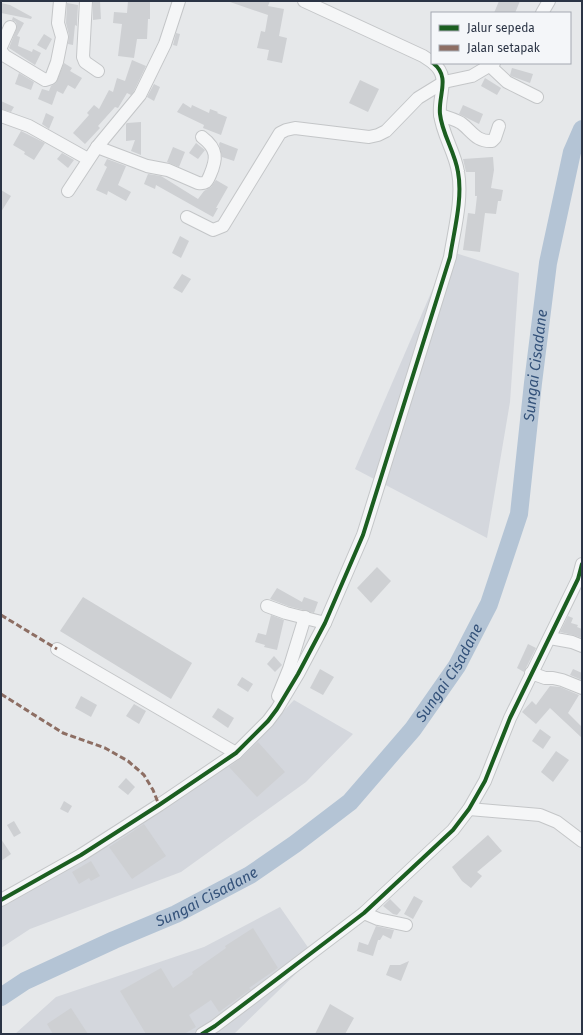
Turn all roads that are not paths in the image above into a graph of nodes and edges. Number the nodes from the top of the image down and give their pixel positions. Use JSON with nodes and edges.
{"nodes":[{"id":1,"x":60,"y":1,"type":"edge"},
{"id":2,"x":86,"y":1,"type":"edge"},
{"id":3,"x":179,"y":1,"type":"edge"},
{"id":4,"x":304,"y":1,"type":"edge"},
{"id":5,"x":549,"y":1,"type":"edge"},
{"id":6,"x":543,"y":12,"type":"edge"},
{"id":7,"x":10,"y":27,"type":"dead end"},
{"id":8,"x":1,"y":47,"type":"edge"},
{"id":9,"x":1,"y":51,"type":"edge"},
{"id":10,"x":431,"y":62,"type":"edge"},
{"id":11,"x":433,"y":64,"type":"edge"},
{"id":12,"x":492,"y":65,"type":"edge"},
{"id":13,"x":98,"y":71,"type":"dead end"},
{"id":14,"x":444,"y":82,"type":"junction"},
{"id":15,"x":537,"y":97,"type":"dead end"},
{"id":16,"x":440,"y":115,"type":"junction"},
{"id":17,"x":1,"y":116,"type":"edge"},
{"id":18,"x":499,"y":126,"type":"dead end"},
{"id":19,"x":202,"y":137,"type":"dead end"},
{"id":20,"x":97,"y":147,"type":"junction"},
{"id":21,"x":88,"y":159,"type":"junction"},
{"id":22,"x":68,"y":191,"type":"dead end"},
{"id":23,"x":187,"y":217,"type":"dead end"},
{"id":24,"x":582,"y":564,"type":"edge"},
{"id":25,"x":267,"y":606,"type":"dead end"},
{"id":26,"x":305,"y":617,"type":"junction"},
{"id":27,"x":325,"y":623,"type":"junction"},
{"id":28,"x":550,"y":638,"type":"junction"},
{"id":29,"x":582,"y":646,"type":"edge"},
{"id":30,"x":57,"y":649,"type":"dead end"},
{"id":31,"x":531,"y":673,"type":"junction"},
{"id":32,"x":582,"y":688,"type":"edge"},
{"id":33,"x":268,"y":721,"type":"junction"},
{"id":34,"x":236,"y":752,"type":"junction"},
{"id":35,"x":469,"y":809,"type":"junction"},
{"id":36,"x":582,"y":841,"type":"edge"},
{"id":37,"x":1,"y":900,"type":"edge"},
{"id":38,"x":364,"y":913,"type":"junction"},
{"id":39,"x":406,"y":925,"type":"dead end"},
{"id":40,"x":202,"y":1034,"type":"edge"}],
"edges":[{"from":1,"to":9,"type":"street"},
{"from":2,"to":13,"type":"street"},
{"from":3,"to":20,"type":"street"},
{"from":4,"to":10,"type":"street"},
{"from":5,"to":6,"type":"street"},
{"from":7,"to":8,"type":"street"},
{"from":11,"to":14,"type":"street"},
{"from":12,"to":14,"type":"street"},
{"from":12,"to":15,"type":"street"},
{"from":14,"to":16,"type":"street"},
{"from":14,"to":23,"type":"street"},
{"from":16,"to":18,"type":"street"},
{"from":16,"to":27,"type":"street"},
{"from":17,"to":21,"type":"street"},
{"from":19,"to":20,"type":"street"},
{"from":20,"to":21,"type":"street"},
{"from":21,"to":22,"type":"street"},
{"from":24,"to":28,"type":"street"},
{"from":25,"to":26,"type":"street"},
{"from":26,"to":27,"type":"street"},
{"from":26,"to":33,"type":"street"},
{"from":27,"to":33,"type":"street"},
{"from":28,"to":29,"type":"street"},
{"from":28,"to":31,"type":"street"},
{"from":30,"to":34,"type":"street"},
{"from":31,"to":32,"type":"street"},
{"from":31,"to":35,"type":"street"},
{"from":33,"to":34,"type":"street"},
{"from":34,"to":37,"type":"street"},
{"from":35,"to":36,"type":"street"},
{"from":35,"to":38,"type":"street"},
{"from":38,"to":39,"type":"street"},
{"from":38,"to":40,"type":"street"}]}
